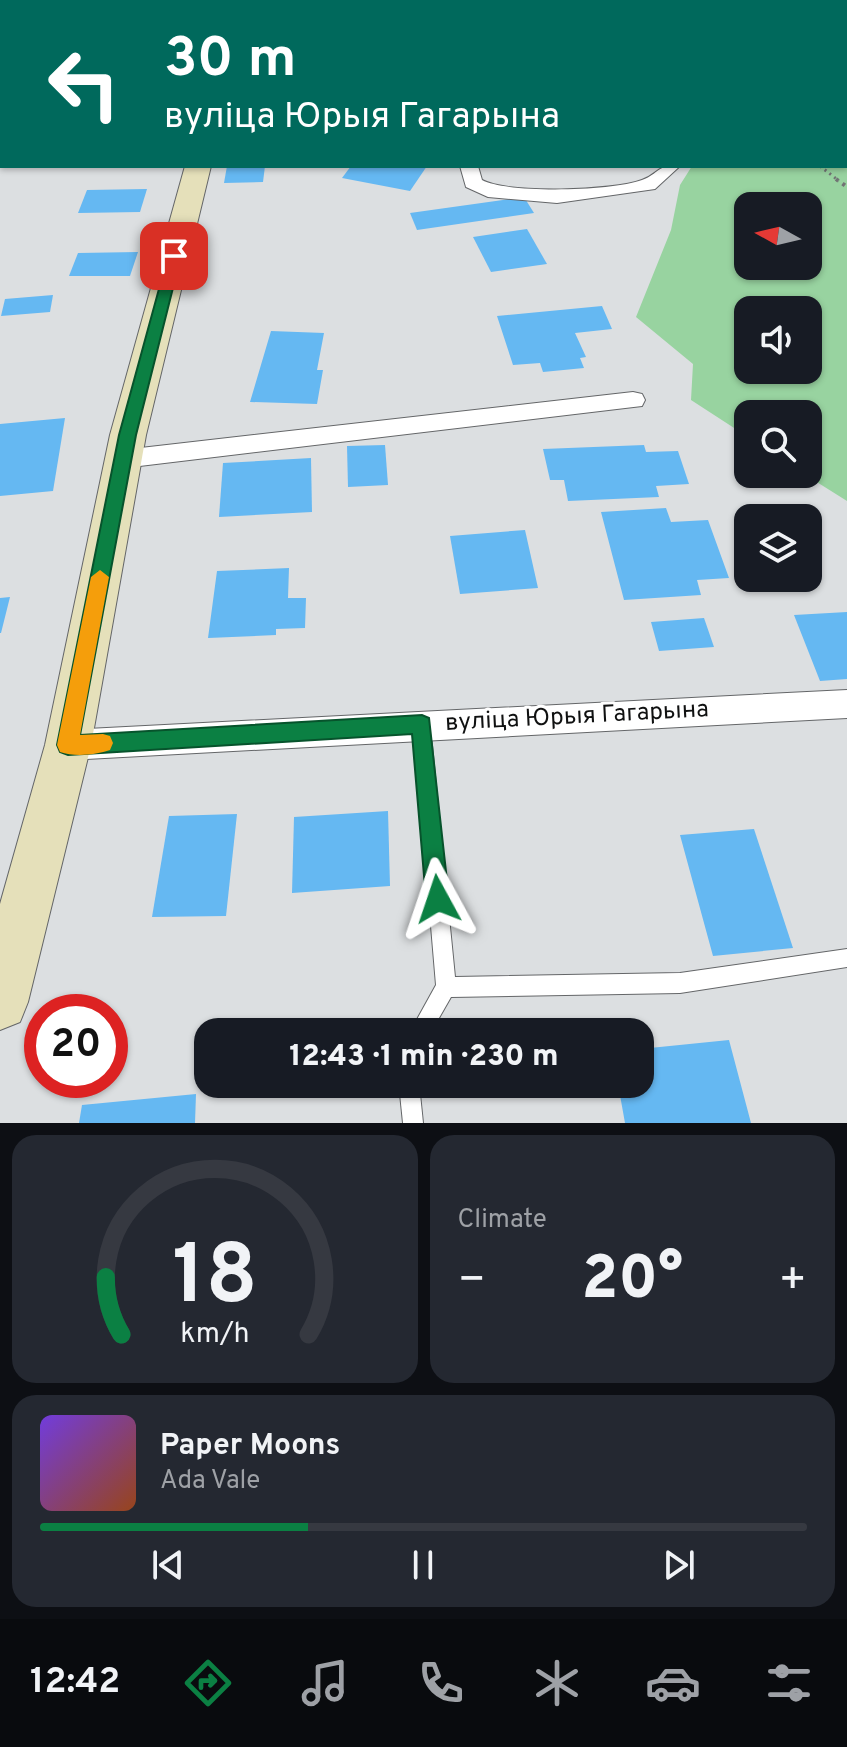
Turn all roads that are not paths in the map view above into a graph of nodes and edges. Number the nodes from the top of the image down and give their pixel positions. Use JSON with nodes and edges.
{"nodes":[{"id":1,"x":197,"y":168,"type":"edge"},
{"id":2,"x":469,"y":168,"type":"edge"},
{"id":3,"x":669,"y":168,"type":"edge"},
{"id":4,"x":633,"y":400,"type":"dead end"},
{"id":5,"x":123,"y":459,"type":"junction"},
{"id":6,"x":847,"y":704,"type":"edge"},
{"id":7,"x":422,"y":724,"type":"junction"},
{"id":8,"x":68,"y":745,"type":"junction"},
{"id":9,"x":847,"y":958,"type":"edge"},
{"id":10,"x":446,"y":987,"type":"junction"},
{"id":11,"x":0,"y":1002,"type":"edge"},
{"id":12,"x":428,"y":1018,"type":"edge"},
{"id":13,"x":410,"y":1098,"type":"edge"},
{"id":14,"x":413,"y":1123,"type":"edge"}],
"edges":[{"from":1,"to":5,"type":"street"},
{"from":2,"to":3,"type":"street"},
{"from":4,"to":5,"type":"street"},
{"from":5,"to":8,"type":"street"},
{"from":6,"to":7,"type":"street","name":"вуліца Юрыя Гагарына"},
{"from":7,"to":8,"type":"street","name":"вуліца Юрыя Гагарына"},
{"from":7,"to":10,"type":"lane"},
{"from":8,"to":11,"type":"street"},
{"from":9,"to":10,"type":"lane"},
{"from":10,"to":12,"type":"lane"},
{"from":13,"to":14,"type":"lane"}]}
